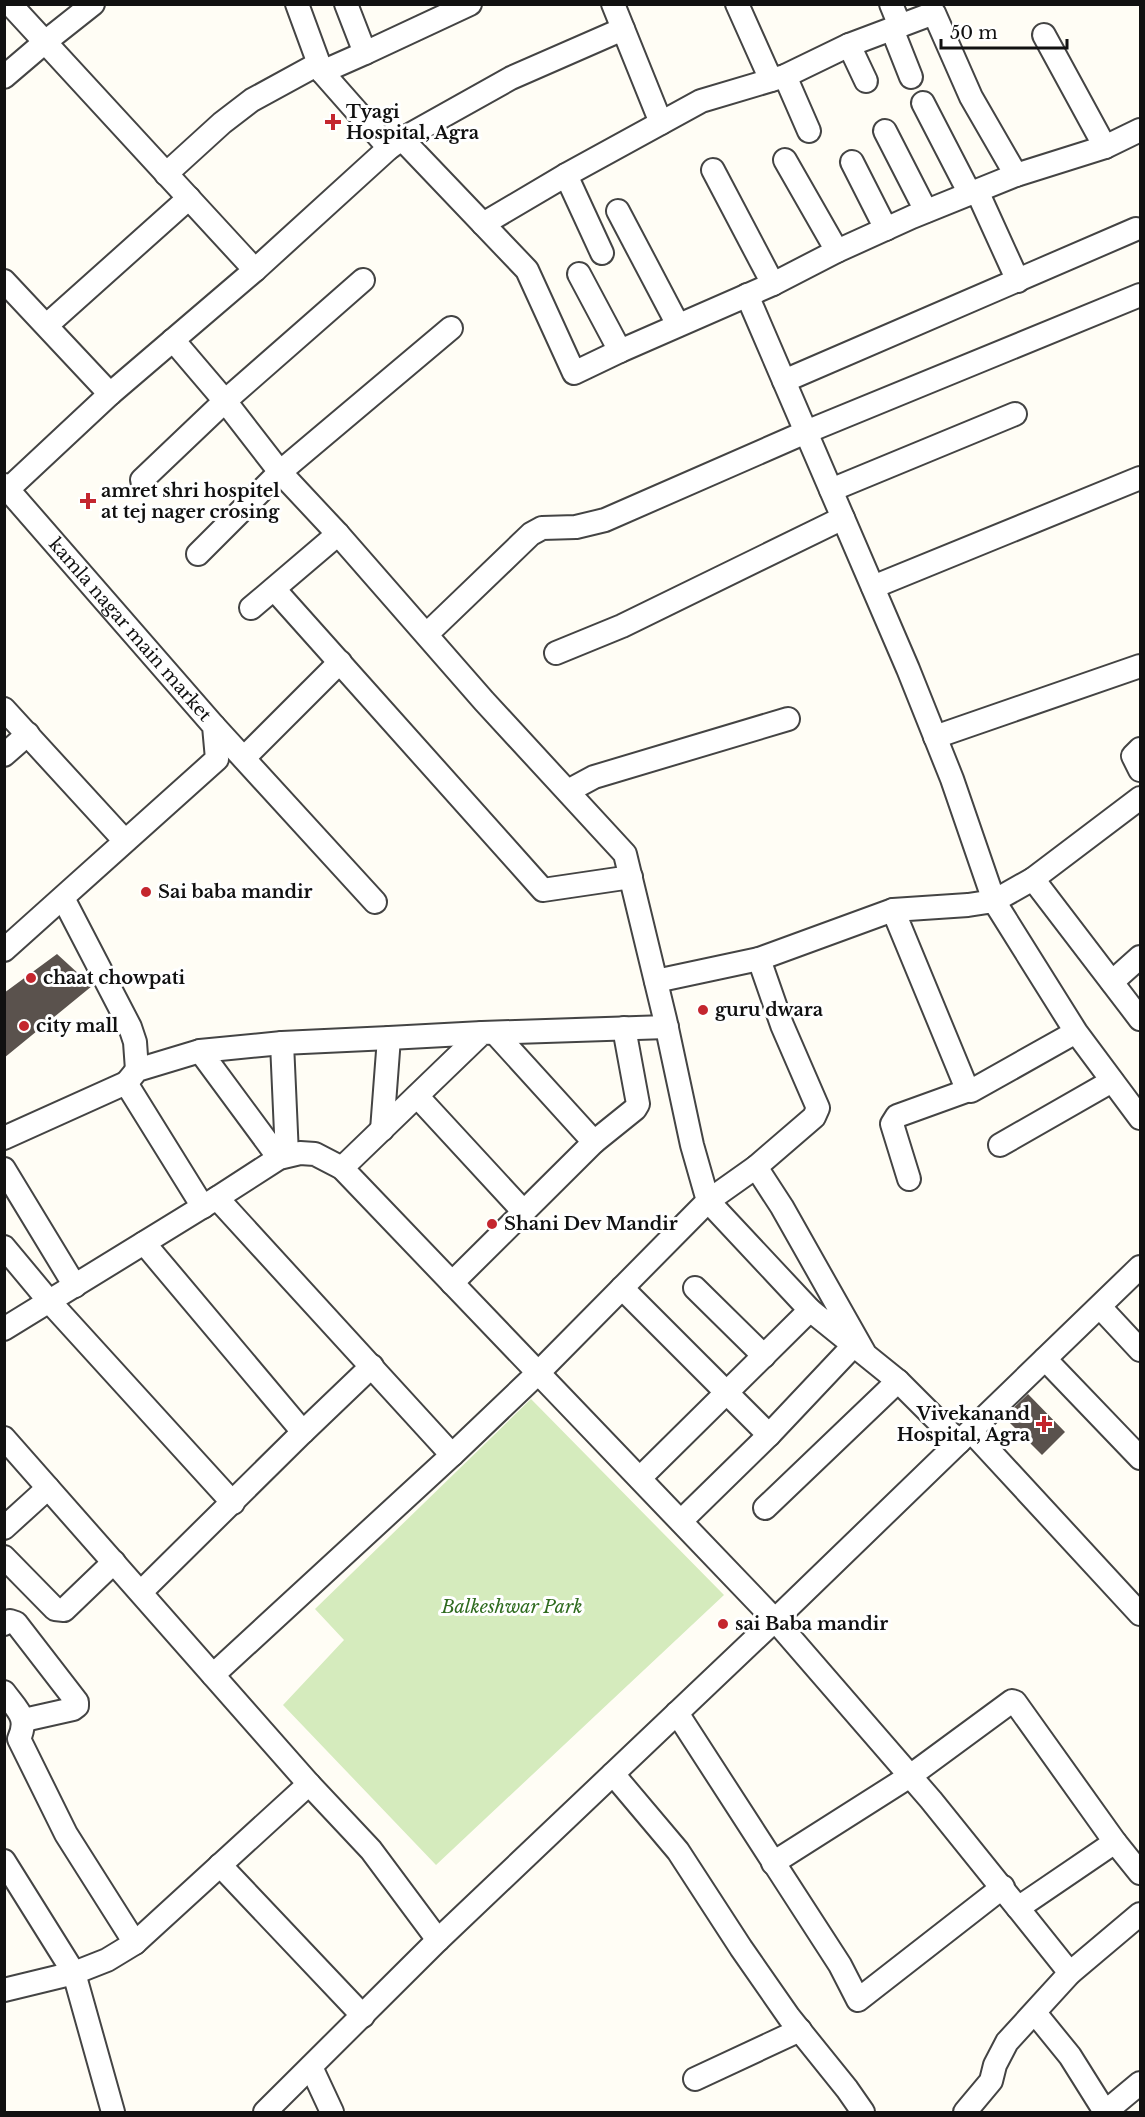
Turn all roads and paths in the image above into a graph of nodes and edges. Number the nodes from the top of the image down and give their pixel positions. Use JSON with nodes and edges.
{"nodes":[{"id":1,"x":10,"y":4,"type":"edge"},
{"id":2,"x":93,"y":4,"type":"edge"},
{"id":3,"x":297,"y":4,"type":"edge"},
{"id":4,"x":346,"y":4,"type":"edge"},
{"id":5,"x":470,"y":4,"type":"edge"},
{"id":6,"x":613,"y":4,"type":"edge"},
{"id":7,"x":737,"y":4,"type":"edge"},
{"id":8,"x":891,"y":4,"type":"edge"},
{"id":9,"x":896,"y":27,"type":"junction"},
{"id":10,"x":623,"y":29,"type":"junction"},
{"id":11,"x":1044,"y":35,"type":"dead end"},
{"id":12,"x":45,"y":42,"type":"junction"},
{"id":13,"x":849,"y":45,"type":"junction"},
{"id":14,"x":365,"y":53,"type":"junction"},
{"id":15,"x":320,"y":68,"type":"junction"},
{"id":16,"x":4,"y":77,"type":"edge"},
{"id":17,"x":911,"y":77,"type":"dead end"},
{"id":18,"x":778,"y":78,"type":"junction"},
{"id":19,"x":866,"y":81,"type":"dead end"},
{"id":20,"x":923,"y":103,"type":"dead end"},
{"id":21,"x":661,"y":123,"type":"junction"},
{"id":22,"x":1140,"y":130,"type":"edge"},
{"id":23,"x":809,"y":131,"type":"dead end"},
{"id":24,"x":885,"y":131,"type":"dead end"},
{"id":25,"x":396,"y":143,"type":"junction"},
{"id":26,"x":1105,"y":147,"type":"junction"},
{"id":27,"x":785,"y":160,"type":"dead end"},
{"id":28,"x":852,"y":162,"type":"dead end"},
{"id":29,"x":713,"y":170,"type":"dead end"},
{"id":30,"x":166,"y":174,"type":"junction"},
{"id":31,"x":566,"y":175,"type":"junction"},
{"id":32,"x":1016,"y":175,"type":"junction"},
{"id":33,"x":974,"y":192,"type":"junction"},
{"id":34,"x":189,"y":198,"type":"junction"},
{"id":35,"x":618,"y":211,"type":"dead end"},
{"id":36,"x":926,"y":211,"type":"junction"},
{"id":37,"x":483,"y":224,"type":"junction"},
{"id":38,"x":886,"y":229,"type":"junction"},
{"id":39,"x":1136,"y":229,"type":"dead end"},
{"id":40,"x":837,"y":251,"type":"junction"},
{"id":41,"x":602,"y":253,"type":"dead end"},
{"id":42,"x":255,"y":270,"type":"junction"},
{"id":43,"x":579,"y":274,"type":"dead end"},
{"id":44,"x":363,"y":280,"type":"dead end"},
{"id":45,"x":4,"y":281,"type":"edge"},
{"id":46,"x":1018,"y":281,"type":"junction"},
{"id":47,"x":773,"y":284,"type":"junction"},
{"id":48,"x":747,"y":295,"type":"junction"},
{"id":49,"x":1140,"y":295,"type":"edge"},
{"id":50,"x":47,"y":325,"type":"junction"},
{"id":51,"x":678,"y":325,"type":"junction"},
{"id":52,"x":451,"y":328,"type":"dead end"},
{"id":53,"x":173,"y":340,"type":"junction"},
{"id":54,"x":620,"y":351,"type":"junction"},
{"id":55,"x":784,"y":381,"type":"junction"},
{"id":56,"x":110,"y":394,"type":"junction"},
{"id":57,"x":225,"y":401,"type":"junction"},
{"id":58,"x":1015,"y":414,"type":"dead end"},
{"id":59,"x":806,"y":432,"type":"junction"},
{"id":60,"x":280,"y":472,"type":"junction"},
{"id":61,"x":1140,"y":478,"type":"edge"},
{"id":62,"x":142,"y":480,"type":"dead end"},
{"id":63,"x":6,"y":489,"type":"edge"},
{"id":64,"x":831,"y":490,"type":"junction"},
{"id":65,"x":843,"y":518,"type":"junction"},
{"id":66,"x":338,"y":534,"type":"junction"},
{"id":67,"x":198,"y":554,"type":"dead end"},
{"id":68,"x":873,"y":587,"type":"junction"},
{"id":69,"x":274,"y":589,"type":"junction"},
{"id":70,"x":251,"y":608,"type":"dead end"},
{"id":71,"x":427,"y":634,"type":"junction"},
{"id":72,"x":556,"y":653,"type":"dead end"},
{"id":73,"x":340,"y":662,"type":"junction"},
{"id":74,"x":1140,"y":666,"type":"edge"},
{"id":75,"x":4,"y":709,"type":"edge"},
{"id":76,"x":788,"y":719,"type":"dead end"},
{"id":77,"x":214,"y":726,"type":"junction"},
{"id":78,"x":28,"y":734,"type":"junction"},
{"id":79,"x":935,"y":737,"type":"junction"},
{"id":80,"x":1140,"y":749,"type":"edge"},
{"id":81,"x":4,"y":755,"type":"edge"},
{"id":82,"x":244,"y":758,"type":"junction"},
{"id":83,"x":1140,"y":770,"type":"edge"},
{"id":84,"x":568,"y":791,"type":"junction"},
{"id":85,"x":1140,"y":798,"type":"edge"},
{"id":86,"x":125,"y":841,"type":"junction"},
{"id":87,"x":631,"y":877,"type":"junction"},
{"id":88,"x":1034,"y":879,"type":"junction"},
{"id":89,"x":63,"y":898,"type":"junction"},
{"id":90,"x":994,"y":901,"type":"junction"},
{"id":91,"x":375,"y":902,"type":"dead end"},
{"id":92,"x":893,"y":910,"type":"junction"},
{"id":93,"x":4,"y":950,"type":"edge"},
{"id":94,"x":1140,"y":957,"type":"edge"},
{"id":95,"x":759,"y":958,"type":"junction"},
{"id":96,"x":656,"y":981,"type":"junction"},
{"id":97,"x":1112,"y":982,"type":"junction"},
{"id":98,"x":1140,"y":1019,"type":"edge"},
{"id":99,"x":667,"y":1027,"type":"junction"},
{"id":100,"x":624,"y":1028,"type":"junction"},
{"id":101,"x":1076,"y":1032,"type":"junction"},
{"id":102,"x":489,"y":1033,"type":"junction"},
{"id":103,"x":389,"y":1038,"type":"junction"},
{"id":104,"x":282,"y":1043,"type":"junction"},
{"id":105,"x":200,"y":1051,"type":"junction"},
{"id":106,"x":131,"y":1076,"type":"junction"},
{"id":107,"x":1112,"y":1081,"type":"junction"},
{"id":108,"x":969,"y":1090,"type":"junction"},
{"id":109,"x":417,"y":1096,"type":"junction"},
{"id":110,"x":1140,"y":1118,"type":"edge"},
{"id":111,"x":382,"y":1130,"type":"junction"},
{"id":112,"x":4,"y":1138,"type":"edge"},
{"id":113,"x":594,"y":1142,"type":"junction"},
{"id":114,"x":1000,"y":1145,"type":"dead end"},
{"id":115,"x":283,"y":1157,"type":"junction"},
{"id":116,"x":756,"y":1167,"type":"junction"},
{"id":117,"x":342,"y":1168,"type":"junction"},
{"id":118,"x":4,"y":1169,"type":"edge"},
{"id":119,"x":909,"y":1179,"type":"dead end"},
{"id":120,"x":708,"y":1201,"type":"junction"},
{"id":121,"x":210,"y":1203,"type":"junction"},
{"id":122,"x":524,"y":1212,"type":"junction"},
{"id":123,"x":144,"y":1243,"type":"junction"},
{"id":124,"x":4,"y":1247,"type":"edge"},
{"id":125,"x":1140,"y":1268,"type":"edge"},
{"id":126,"x":452,"y":1283,"type":"junction"},
{"id":127,"x":75,"y":1286,"type":"junction"},
{"id":128,"x":622,"y":1288,"type":"junction"},
{"id":129,"x":695,"y":1288,"type":"dead end"},
{"id":130,"x":49,"y":1302,"type":"junction"},
{"id":131,"x":1100,"y":1307,"type":"junction"},
{"id":132,"x":810,"y":1310,"type":"junction"},
{"id":133,"x":4,"y":1329,"type":"edge"},
{"id":134,"x":859,"y":1349,"type":"junction"},
{"id":135,"x":1140,"y":1350,"type":"edge"},
{"id":136,"x":764,"y":1356,"type":"junction"},
{"id":137,"x":1045,"y":1359,"type":"junction"},
{"id":138,"x":372,"y":1366,"type":"junction"},
{"id":139,"x":539,"y":1372,"type":"junction"},
{"id":140,"x":898,"y":1381,"type":"junction"},
{"id":141,"x":727,"y":1394,"type":"junction"},
{"id":142,"x":303,"y":1432,"type":"junction"},
{"id":143,"x":769,"y":1435,"type":"junction"},
{"id":144,"x":965,"y":1436,"type":"junction"},
{"id":145,"x":6,"y":1444,"type":"edge"},
{"id":146,"x":452,"y":1455,"type":"junction"},
{"id":147,"x":1140,"y":1458,"type":"edge"},
{"id":148,"x":640,"y":1478,"type":"junction"},
{"id":149,"x":48,"y":1488,"type":"junction"},
{"id":150,"x":232,"y":1503,"type":"junction"},
{"id":151,"x":765,"y":1508,"type":"dead end"},
{"id":152,"x":681,"y":1521,"type":"junction"},
{"id":153,"x":4,"y":1528,"type":"edge"},
{"id":154,"x":4,"y":1557,"type":"edge"},
{"id":155,"x":114,"y":1562,"type":"junction"},
{"id":156,"x":141,"y":1592,"type":"junction"},
{"id":157,"x":1140,"y":1614,"type":"edge"},
{"id":158,"x":775,"y":1620,"type":"junction"},
{"id":159,"x":4,"y":1624,"type":"edge"},
{"id":160,"x":213,"y":1675,"type":"junction"},
{"id":161,"x":4,"y":1692,"type":"edge"},
{"id":162,"x":677,"y":1713,"type":"junction"},
{"id":163,"x":24,"y":1720,"type":"junction"},
{"id":164,"x":613,"y":1774,"type":"junction"},
{"id":165,"x":910,"y":1776,"type":"junction"},
{"id":166,"x":309,"y":1784,"type":"junction"},
{"id":167,"x":1115,"y":1842,"type":"junction"},
{"id":168,"x":4,"y":1861,"type":"edge"},
{"id":169,"x":773,"y":1863,"type":"junction"},
{"id":170,"x":220,"y":1865,"type":"junction"},
{"id":171,"x":1140,"y":1873,"type":"edge"},
{"id":172,"x":1003,"y":1887,"type":"junction"},
{"id":173,"x":1018,"y":1908,"type":"junction"},
{"id":174,"x":1140,"y":1914,"type":"edge"},
{"id":175,"x":438,"y":1940,"type":"junction"},
{"id":176,"x":135,"y":1942,"type":"junction"},
{"id":177,"x":74,"y":1973,"type":"junction"},
{"id":178,"x":1070,"y":1973,"type":"junction"},
{"id":179,"x":4,"y":1990,"type":"edge"},
{"id":180,"x":1035,"y":2013,"type":"junction"},
{"id":181,"x":363,"y":2016,"type":"junction"},
{"id":182,"x":800,"y":2030,"type":"junction"},
{"id":183,"x":311,"y":2067,"type":"junction"},
{"id":184,"x":695,"y":2079,"type":"dead end"},
{"id":185,"x":1140,"y":2083,"type":"edge"},
{"id":186,"x":113,"y":2112,"type":"edge"},
{"id":187,"x":265,"y":2112,"type":"edge"},
{"id":188,"x":332,"y":2112,"type":"edge"},
{"id":189,"x":863,"y":2112,"type":"edge"},
{"id":190,"x":965,"y":2112,"type":"edge"}],
"edges":[{"from":1,"to":12,"type":"street"},
{"from":2,"to":12,"type":"street"},
{"from":3,"to":15,"type":"street"},
{"from":4,"to":14,"type":"street"},
{"from":5,"to":14,"type":"street"},
{"from":6,"to":10,"type":"street"},
{"from":7,"to":18,"type":"street"},
{"from":8,"to":9,"type":"street"},
{"from":9,"to":13,"type":"street"},
{"from":9,"to":17,"type":"street"},
{"from":9,"to":32,"type":"street"},
{"from":10,"to":21,"type":"street"},
{"from":10,"to":25,"type":"street"},
{"from":11,"to":26,"type":"street"},
{"from":12,"to":16,"type":"street"},
{"from":12,"to":30,"type":"street"},
{"from":13,"to":18,"type":"street"},
{"from":13,"to":19,"type":"street"},
{"from":14,"to":15,"type":"street"},
{"from":15,"to":25,"type":"street"},
{"from":15,"to":30,"type":"street"},
{"from":18,"to":21,"type":"street"},
{"from":18,"to":23,"type":"street"},
{"from":20,"to":33,"type":"street"},
{"from":21,"to":31,"type":"street"},
{"from":22,"to":26,"type":"street"},
{"from":24,"to":36,"type":"street"},
{"from":25,"to":37,"type":"street"},
{"from":25,"to":42,"type":"street"},
{"from":26,"to":32,"type":"street"},
{"from":27,"to":40,"type":"street"},
{"from":28,"to":38,"type":"street"},
{"from":29,"to":47,"type":"street"},
{"from":30,"to":34,"type":"street"},
{"from":31,"to":37,"type":"street"},
{"from":31,"to":41,"type":"street"},
{"from":32,"to":33,"type":"street"},
{"from":33,"to":36,"type":"street"},
{"from":33,"to":46,"type":"street"},
{"from":34,"to":42,"type":"street"},
{"from":34,"to":50,"type":"street"},
{"from":35,"to":51,"type":"street"},
{"from":36,"to":38,"type":"street"},
{"from":37,"to":54,"type":"street"},
{"from":38,"to":40,"type":"street"},
{"from":39,"to":46,"type":"street"},
{"from":40,"to":47,"type":"street"},
{"from":42,"to":53,"type":"street"},
{"from":43,"to":54,"type":"street"},
{"from":44,"to":57,"type":"street"},
{"from":45,"to":50,"type":"street"},
{"from":46,"to":55,"type":"street"},
{"from":47,"to":48,"type":"street"},
{"from":48,"to":51,"type":"street"},
{"from":48,"to":55,"type":"street"},
{"from":49,"to":59,"type":"street"},
{"from":50,"to":56,"type":"street"},
{"from":51,"to":54,"type":"street"},
{"from":52,"to":60,"type":"street"},
{"from":53,"to":56,"type":"street"},
{"from":53,"to":57,"type":"street"},
{"from":55,"to":59,"type":"street"},
{"from":56,"to":63,"type":"street"},
{"from":57,"to":60,"type":"street"},
{"from":57,"to":62,"type":"street"},
{"from":58,"to":64,"type":"street"},
{"from":59,"to":64,"type":"street"},
{"from":59,"to":71,"type":"street"},
{"from":60,"to":66,"type":"street"},
{"from":60,"to":67,"type":"street"},
{"from":61,"to":68,"type":"street"},
{"from":63,"to":77,"type":"street","name":"kamla nagar main market"},
{"from":64,"to":65,"type":"street"},
{"from":65,"to":68,"type":"street"},
{"from":65,"to":72,"type":"street"},
{"from":66,"to":69,"type":"street"},
{"from":66,"to":71,"type":"street"},
{"from":68,"to":79,"type":"street"},
{"from":69,"to":70,"type":"street"},
{"from":69,"to":73,"type":"street"},
{"from":71,"to":84,"type":"street"},
{"from":73,"to":82,"type":"street"},
{"from":73,"to":87,"type":"street"},
{"from":74,"to":79,"type":"street"},
{"from":75,"to":78,"type":"street"},
{"from":76,"to":84,"type":"street"},
{"from":77,"to":82,"type":"street"},
{"from":77,"to":86,"type":"street","name":"kamla nagar main market"},
{"from":78,"to":81,"type":"street"},
{"from":78,"to":86,"type":"street"},
{"from":79,"to":90,"type":"street"},
{"from":80,"to":83,"type":"street"},
{"from":82,"to":91,"type":"street"},
{"from":84,"to":87,"type":"street"},
{"from":85,"to":88,"type":"street"},
{"from":86,"to":89,"type":"street"},
{"from":87,"to":96,"type":"street"},
{"from":88,"to":90,"type":"street"},
{"from":88,"to":97,"type":"street"},
{"from":89,"to":93,"type":"street"},
{"from":89,"to":106,"type":"street"},
{"from":90,"to":92,"type":"street"},
{"from":90,"to":101,"type":"street"},
{"from":92,"to":95,"type":"street"},
{"from":92,"to":108,"type":"street"},
{"from":94,"to":97,"type":"street"},
{"from":95,"to":96,"type":"street"},
{"from":95,"to":116,"type":"street"},
{"from":96,"to":99,"type":"street"},
{"from":97,"to":98,"type":"street"},
{"from":99,"to":100,"type":"street"},
{"from":99,"to":120,"type":"street"},
{"from":100,"to":102,"type":"street"},
{"from":100,"to":113,"type":"street"},
{"from":101,"to":107,"type":"street"},
{"from":101,"to":108,"type":"street"},
{"from":102,"to":103,"type":"street"},
{"from":102,"to":109,"type":"street"},
{"from":102,"to":113,"type":"street"},
{"from":103,"to":104,"type":"street"},
{"from":103,"to":111,"type":"street"},
{"from":104,"to":105,"type":"street"},
{"from":104,"to":115,"type":"street"},
{"from":105,"to":106,"type":"street"},
{"from":105,"to":115,"type":"street"},
{"from":106,"to":112,"type":"street"},
{"from":106,"to":121,"type":"street"},
{"from":107,"to":110,"type":"street"},
{"from":107,"to":114,"type":"street"},
{"from":108,"to":119,"type":"street"},
{"from":109,"to":111,"type":"street"},
{"from":109,"to":122,"type":"street"},
{"from":111,"to":117,"type":"street"},
{"from":113,"to":122,"type":"street"},
{"from":115,"to":117,"type":"street"},
{"from":115,"to":121,"type":"street"},
{"from":116,"to":120,"type":"street"},
{"from":116,"to":134,"type":"street"},
{"from":117,"to":126,"type":"street"},
{"from":118,"to":127,"type":"street"},
{"from":120,"to":128,"type":"street"},
{"from":120,"to":132,"type":"street"},
{"from":121,"to":123,"type":"street"},
{"from":121,"to":138,"type":"street"},
{"from":122,"to":126,"type":"street"},
{"from":123,"to":127,"type":"street"},
{"from":123,"to":142,"type":"street"},
{"from":124,"to":130,"type":"street"},
{"from":125,"to":131,"type":"street"},
{"from":126,"to":139,"type":"street"},
{"from":127,"to":130,"type":"street"},
{"from":128,"to":139,"type":"street"},
{"from":128,"to":141,"type":"street"},
{"from":129,"to":136,"type":"street"},
{"from":130,"to":133,"type":"street"},
{"from":130,"to":150,"type":"street"},
{"from":131,"to":135,"type":"street"},
{"from":131,"to":137,"type":"street"},
{"from":132,"to":134,"type":"street"},
{"from":132,"to":136,"type":"street"},
{"from":134,"to":140,"type":"street"},
{"from":134,"to":143,"type":"street"},
{"from":136,"to":141,"type":"street"},
{"from":137,"to":144,"type":"street"},
{"from":137,"to":147,"type":"street"},
{"from":138,"to":142,"type":"street"},
{"from":138,"to":146,"type":"street"},
{"from":139,"to":146,"type":"street"},
{"from":139,"to":148,"type":"street"},
{"from":140,"to":144,"type":"street"},
{"from":140,"to":151,"type":"street"},
{"from":141,"to":143,"type":"street"},
{"from":141,"to":148,"type":"street"},
{"from":142,"to":150,"type":"street"},
{"from":143,"to":152,"type":"street"},
{"from":144,"to":157,"type":"street"},
{"from":144,"to":158,"type":"street"},
{"from":145,"to":149,"type":"street"},
{"from":146,"to":160,"type":"street"},
{"from":148,"to":152,"type":"street"},
{"from":149,"to":153,"type":"street"},
{"from":149,"to":155,"type":"street"},
{"from":150,"to":156,"type":"street"},
{"from":152,"to":158,"type":"street"},
{"from":154,"to":155,"type":"street"},
{"from":155,"to":156,"type":"street"},
{"from":156,"to":160,"type":"street"},
{"from":158,"to":162,"type":"street"},
{"from":158,"to":165,"type":"street"},
{"from":159,"to":163,"type":"street"},
{"from":160,"to":166,"type":"street"},
{"from":161,"to":163,"type":"street"},
{"from":162,"to":164,"type":"street"},
{"from":162,"to":169,"type":"street"},
{"from":163,"to":176,"type":"street"},
{"from":164,"to":175,"type":"street"},
{"from":164,"to":182,"type":"street"},
{"from":165,"to":167,"type":"street"},
{"from":165,"to":169,"type":"street"},
{"from":165,"to":172,"type":"street"},
{"from":166,"to":170,"type":"street"},
{"from":166,"to":175,"type":"street"},
{"from":167,"to":171,"type":"street"},
{"from":167,"to":173,"type":"street"},
{"from":168,"to":177,"type":"street"},
{"from":169,"to":172,"type":"street"},
{"from":170,"to":176,"type":"street"},
{"from":170,"to":181,"type":"street"},
{"from":172,"to":173,"type":"street"},
{"from":173,"to":178,"type":"street"},
{"from":174,"to":178,"type":"street"},
{"from":175,"to":181,"type":"street"},
{"from":176,"to":177,"type":"street"},
{"from":177,"to":179,"type":"street"},
{"from":177,"to":186,"type":"street"},
{"from":178,"to":180,"type":"street"},
{"from":180,"to":185,"type":"street"},
{"from":180,"to":190,"type":"street"},
{"from":181,"to":183,"type":"street"},
{"from":182,"to":184,"type":"street"},
{"from":182,"to":189,"type":"street"},
{"from":183,"to":187,"type":"street"},
{"from":183,"to":188,"type":"street"}]}
